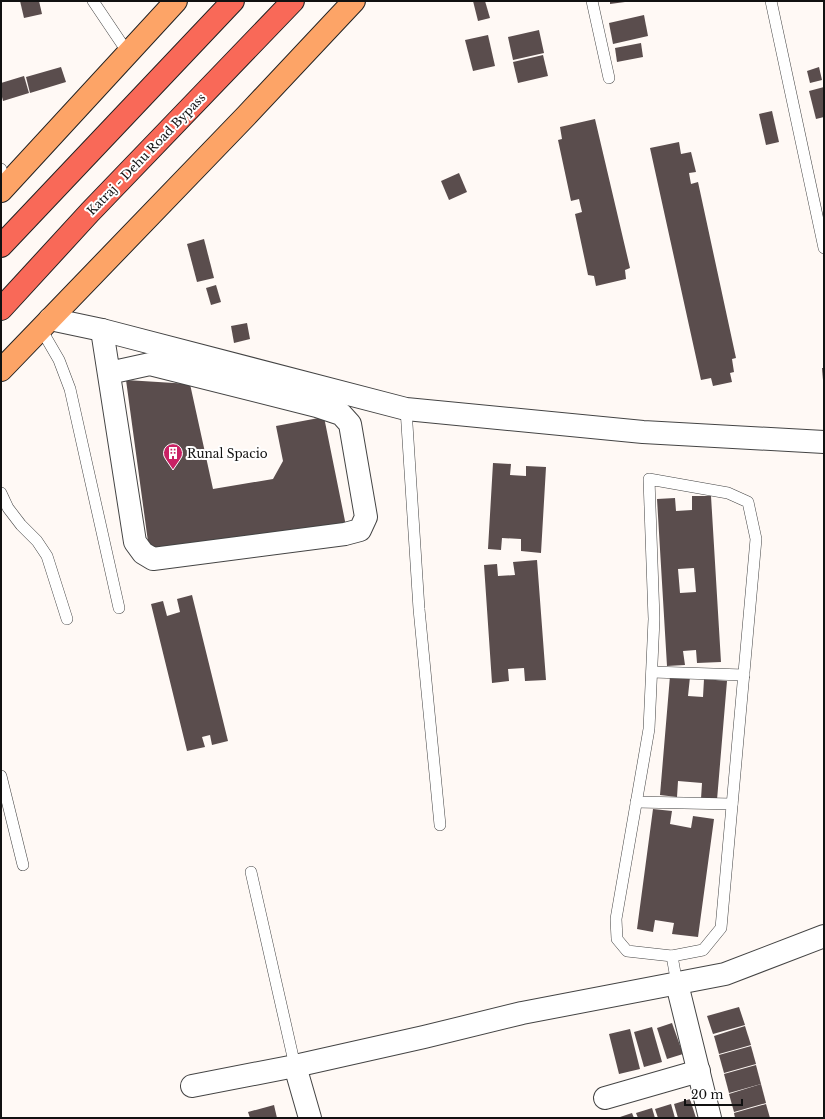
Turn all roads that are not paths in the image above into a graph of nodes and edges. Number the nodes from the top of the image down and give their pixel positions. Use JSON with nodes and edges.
{"nodes":[{"id":1,"x":93,"y":1,"type":"edge"},
{"id":2,"x":176,"y":1,"type":"edge"},
{"id":3,"x":233,"y":1,"type":"edge"},
{"id":4,"x":293,"y":1,"type":"edge"},
{"id":5,"x":354,"y":1,"type":"edge"},
{"id":6,"x":592,"y":1,"type":"edge"},
{"id":7,"x":771,"y":1,"type":"edge"},
{"id":8,"x":128,"y":53,"type":"junction"},
{"id":9,"x":609,"y":78,"type":"dead end"},
{"id":10,"x":3,"y":182,"type":"edge"},
{"id":11,"x":1,"y":246,"type":"edge"},
{"id":12,"x":824,"y":248,"type":"edge"},
{"id":13,"x":1,"y":308,"type":"edge"},
{"id":14,"x":46,"y":324,"type":"junction"},
{"id":15,"x":102,"y":330,"type":"junction"},
{"id":16,"x":1,"y":370,"type":"edge"},
{"id":17,"x":109,"y":373,"type":"junction"},
{"id":18,"x":406,"y":408,"type":"junction"},
{"id":19,"x":824,"y":442,"type":"edge"},
{"id":20,"x":1,"y":493,"type":"edge"},
{"id":21,"x":118,"y":608,"type":"dead end"},
{"id":22,"x":67,"y":619,"type":"dead end"},
{"id":23,"x":652,"y":672,"type":"junction"},
{"id":24,"x":744,"y":675,"type":"junction"},
{"id":25,"x":1,"y":776,"type":"edge"},
{"id":26,"x":636,"y":802,"type":"junction"},
{"id":27,"x":732,"y":804,"type":"junction"},
{"id":28,"x":440,"y":825,"type":"dead end"},
{"id":29,"x":23,"y":865,"type":"dead end"},
{"id":30,"x":251,"y":872,"type":"dead end"},
{"id":31,"x":824,"y":936,"type":"edge"},
{"id":32,"x":672,"y":956,"type":"junction"},
{"id":33,"x":677,"y":984,"type":"junction"},
{"id":34,"x":295,"y":1066,"type":"junction"},
{"id":35,"x":699,"y":1072,"type":"junction"},
{"id":36,"x":192,"y":1086,"type":"dead end"},
{"id":37,"x":605,"y":1098,"type":"dead end"},
{"id":38,"x":310,"y":1118,"type":"edge"},
{"id":39,"x":710,"y":1118,"type":"edge"}],
"edges":[{"from":1,"to":8,"type":"lane"},
{"from":2,"to":8,"type":"main road"},
{"from":3,"to":11,"type":"highway"},
{"from":4,"to":13,"type":"highway","name":"Katraj - Dehu Road Bypass"},
{"from":5,"to":14,"type":"main road"},
{"from":6,"to":9,"type":"lane"},
{"from":7,"to":12,"type":"lane"},
{"from":8,"to":10,"type":"main road"},
{"from":14,"to":15,"type":"street"},
{"from":14,"to":16,"type":"main road"},
{"from":14,"to":21,"type":"lane"},
{"from":15,"to":17,"type":"street"},
{"from":15,"to":18,"type":"street"},
{"from":17,"to":17,"type":"street"},
{"from":18,"to":19,"type":"street"},
{"from":18,"to":28,"type":"lane"},
{"from":20,"to":22,"type":"lane"},
{"from":23,"to":24,"type":"lane"},
{"from":23,"to":24,"type":"lane"},
{"from":23,"to":26,"type":"lane"},
{"from":24,"to":27,"type":"lane"},
{"from":25,"to":29,"type":"lane"},
{"from":26,"to":27,"type":"lane"},
{"from":26,"to":32,"type":"lane"},
{"from":27,"to":32,"type":"lane"},
{"from":30,"to":34,"type":"lane"},
{"from":31,"to":33,"type":"street"},
{"from":32,"to":33,"type":"lane"},
{"from":33,"to":34,"type":"street"},
{"from":33,"to":35,"type":"street"},
{"from":34,"to":36,"type":"street"},
{"from":34,"to":38,"type":"street"},
{"from":35,"to":37,"type":"street"},
{"from":35,"to":39,"type":"street"}]}
